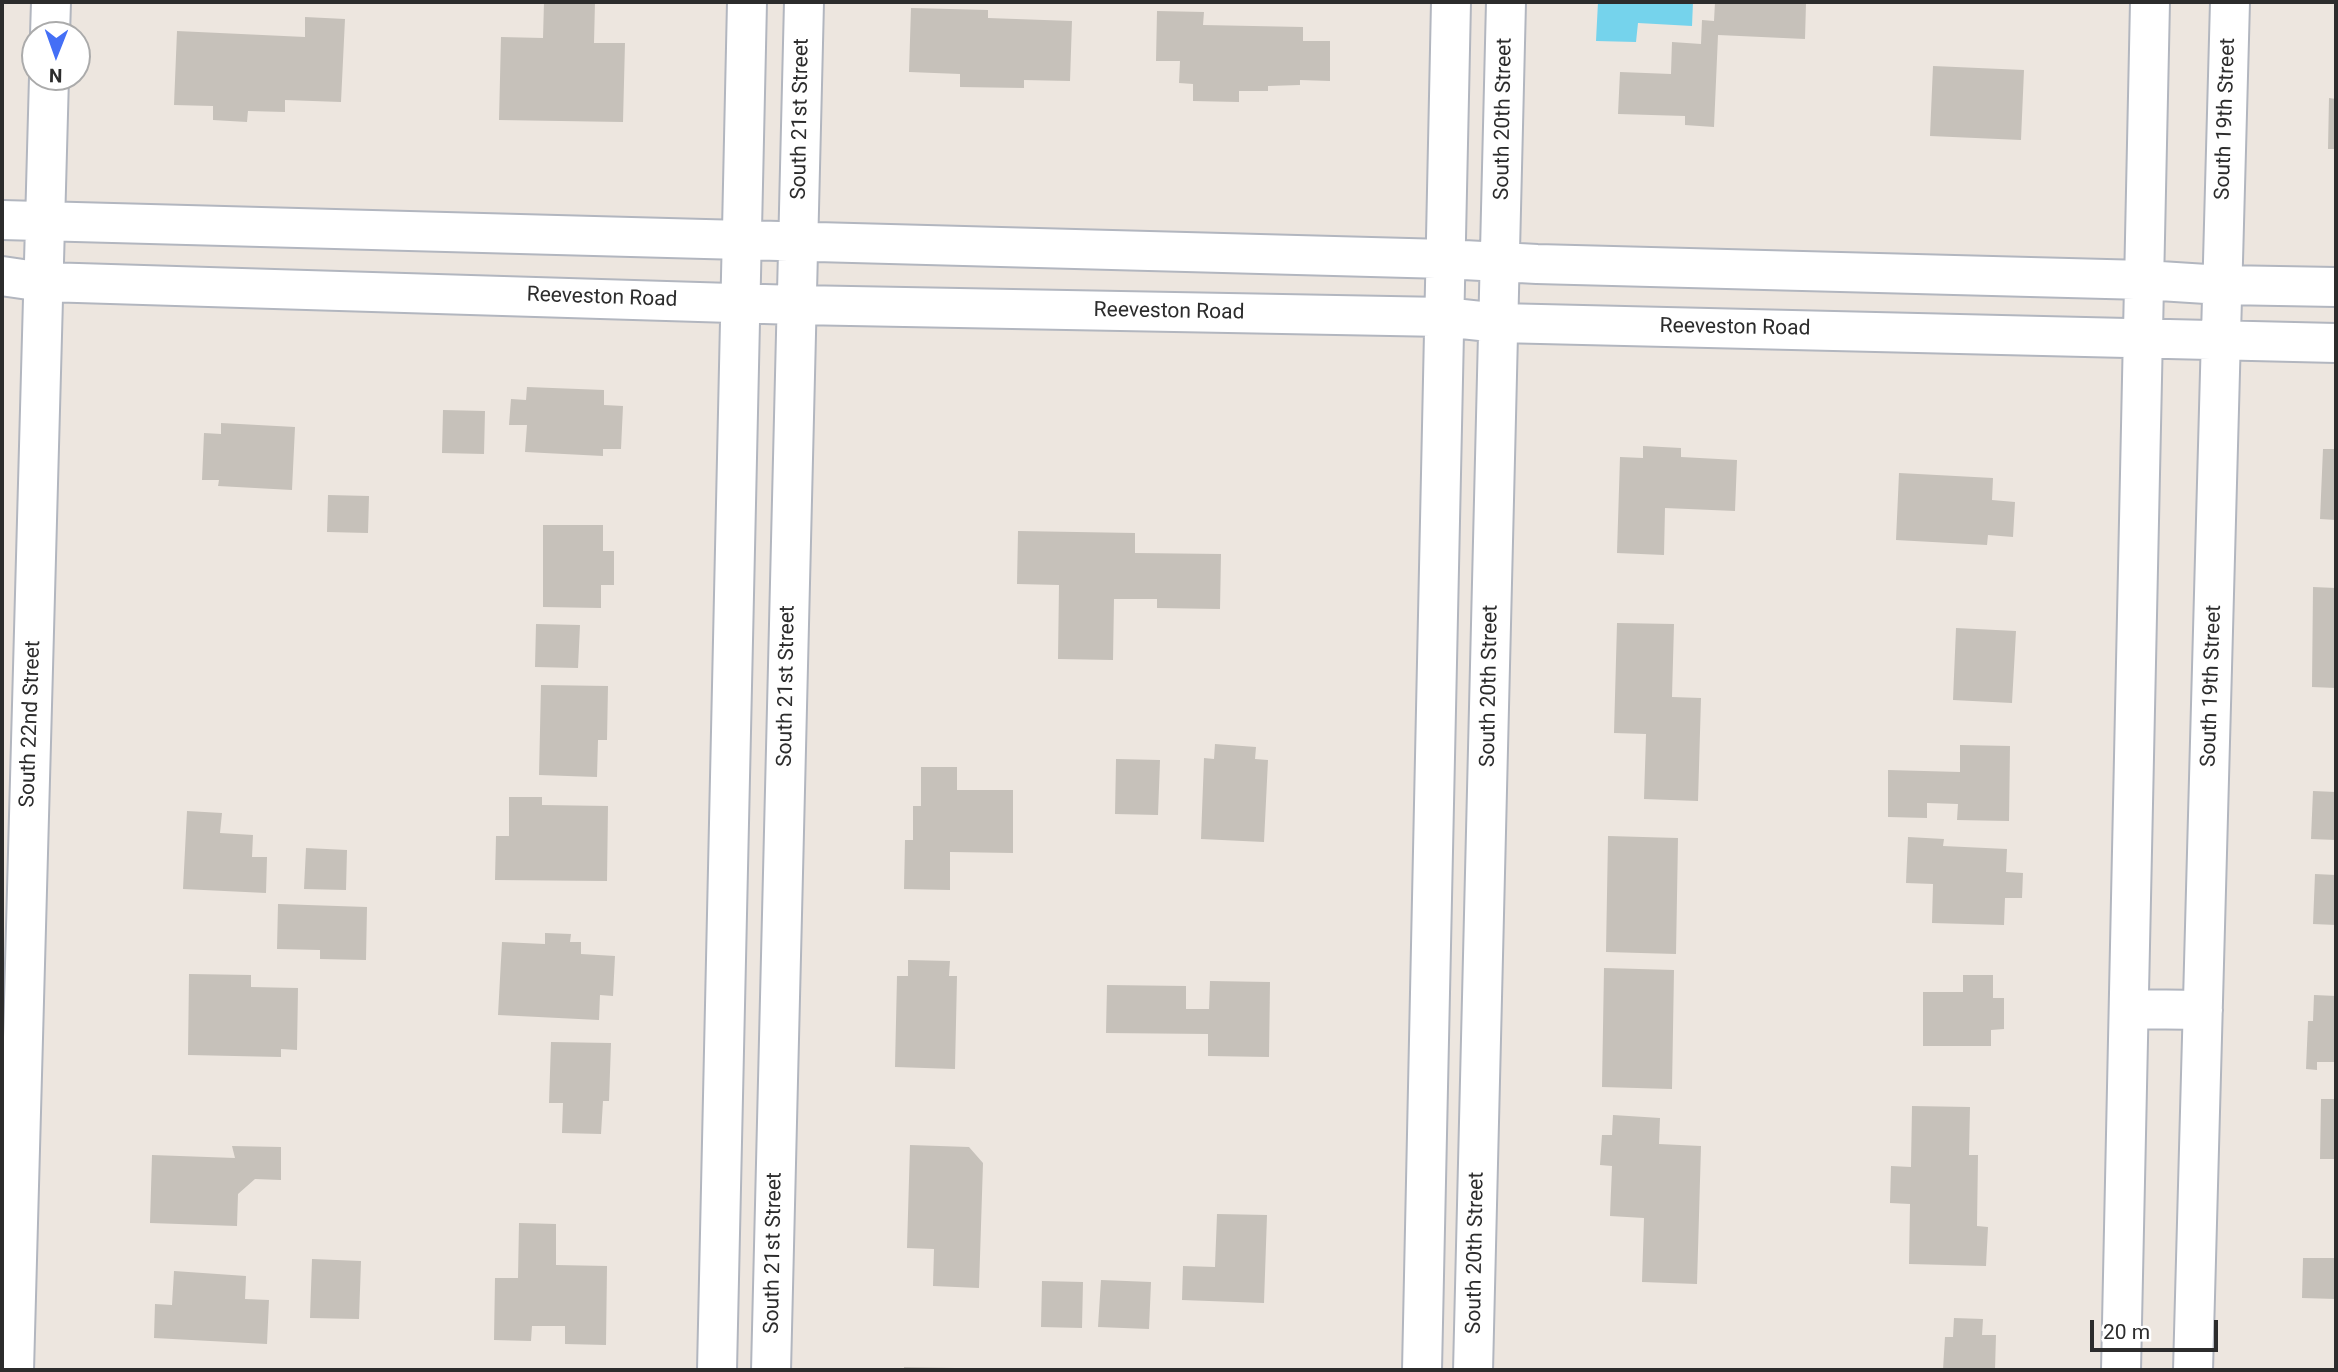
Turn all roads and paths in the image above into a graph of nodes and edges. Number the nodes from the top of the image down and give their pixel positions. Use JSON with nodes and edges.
{"nodes":[{"id":1,"x":51,"y":2,"type":"edge"},
{"id":2,"x":747,"y":2,"type":"edge"},
{"id":3,"x":804,"y":2,"type":"edge"},
{"id":4,"x":1451,"y":2,"type":"edge"},
{"id":5,"x":1506,"y":2,"type":"edge"},
{"id":6,"x":2150,"y":2,"type":"edge"},
{"id":7,"x":2230,"y":2,"type":"edge"},
{"id":8,"x":50,"y":21,"type":"edge"},
{"id":9,"x":49,"y":91,"type":"edge"},
{"id":10,"x":2,"y":220,"type":"edge"},
{"id":11,"x":45,"y":220,"type":"junction"},
{"id":12,"x":742,"y":241,"type":"junction"},
{"id":13,"x":798,"y":242,"type":"junction"},
{"id":14,"x":1105,"y":250,"type":"junction"},
{"id":15,"x":1445,"y":259,"type":"junction"},
{"id":16,"x":1500,"y":263,"type":"junction"},
{"id":17,"x":1832,"y":272,"type":"junction"},
{"id":18,"x":2,"y":276,"type":"edge"},
{"id":19,"x":2144,"y":280,"type":"junction"},
{"id":20,"x":43,"y":282,"type":"junction"},
{"id":21,"x":2222,"y":285,"type":"junction"},
{"id":22,"x":2336,"y":288,"type":"edge"},
{"id":23,"x":740,"y":303,"type":"junction"},
{"id":24,"x":797,"y":304,"type":"junction"},
{"id":25,"x":1102,"y":311,"type":"junction"},
{"id":26,"x":1444,"y":317,"type":"junction"},
{"id":27,"x":1499,"y":323,"type":"junction"},
{"id":28,"x":1831,"y":330,"type":"junction"},
{"id":29,"x":2143,"y":337,"type":"junction"},
{"id":30,"x":2221,"y":339,"type":"junction"},
{"id":31,"x":2336,"y":343,"type":"edge"},
{"id":32,"x":14,"y":952,"type":"edge"},
{"id":33,"x":726,"y":964,"type":"junction"},
{"id":34,"x":781,"y":965,"type":"junction"},
{"id":35,"x":2129,"y":1009,"type":"junction"},
{"id":36,"x":2203,"y":1010,"type":"junction"},
{"id":37,"x":1482,"y":1027,"type":"junction"},
{"id":38,"x":1429,"y":1029,"type":"junction"},
{"id":39,"x":14,"y":1370,"type":"edge"},
{"id":40,"x":718,"y":1370,"type":"edge"},
{"id":41,"x":771,"y":1370,"type":"edge"},
{"id":42,"x":1422,"y":1370,"type":"edge"},
{"id":43,"x":1473,"y":1370,"type":"edge"},
{"id":44,"x":2121,"y":1370,"type":"edge"},
{"id":45,"x":2193,"y":1370,"type":"edge"}],
"edges":[{"from":1,"to":8,"type":"street"},
{"from":2,"to":12,"type":"street"},
{"from":3,"to":13,"type":"street","name":"South 21st Street"},
{"from":4,"to":15,"type":"street"},
{"from":5,"to":16,"type":"street","name":"South 20th Street"},
{"from":6,"to":19,"type":"street"},
{"from":7,"to":21,"type":"street","name":"South 19th Street"},
{"from":9,"to":11,"type":"street","name":"South 22nd Street"},
{"from":10,"to":11,"type":"street"},
{"from":11,"to":12,"type":"street"},
{"from":11,"to":20,"type":"street","name":"South 22nd Street"},
{"from":12,"to":13,"type":"street"},
{"from":12,"to":23,"type":"street"},
{"from":13,"to":14,"type":"street"},
{"from":13,"to":24,"type":"street","name":"South 21st Street"},
{"from":14,"to":15,"type":"street"},
{"from":14,"to":25,"type":"street"},
{"from":15,"to":16,"type":"street"},
{"from":15,"to":26,"type":"street"},
{"from":16,"to":17,"type":"street"},
{"from":16,"to":27,"type":"street","name":"South 20th Street"},
{"from":17,"to":19,"type":"street"},
{"from":17,"to":28,"type":"street"},
{"from":18,"to":20,"type":"street","name":"Reeveston Road"},
{"from":19,"to":21,"type":"street"},
{"from":19,"to":29,"type":"street"},
{"from":20,"to":23,"type":"street","name":"Reeveston Road"},
{"from":20,"to":32,"type":"street","name":"South 22nd Street"},
{"from":21,"to":22,"type":"street"},
{"from":21,"to":30,"type":"street","name":"South 19th Street"},
{"from":23,"to":24,"type":"street","name":"Reeveston Road"},
{"from":23,"to":33,"type":"street"},
{"from":24,"to":25,"type":"street","name":"Reeveston Road"},
{"from":24,"to":34,"type":"street","name":"South 21st Street"},
{"from":25,"to":26,"type":"street","name":"Reeveston Road"},
{"from":26,"to":27,"type":"street","name":"Reeveston Road"},
{"from":26,"to":38,"type":"street"},
{"from":27,"to":28,"type":"street","name":"Reeveston Road"},
{"from":27,"to":37,"type":"street","name":"South 20th Street"},
{"from":28,"to":29,"type":"street","name":"Reeveston Road"},
{"from":29,"to":30,"type":"street","name":"Reeveston Road"},
{"from":29,"to":35,"type":"street"},
{"from":30,"to":31,"type":"street","name":"Reeveston Road"},
{"from":30,"to":36,"type":"street","name":"South 19th Street"},
{"from":32,"to":39,"type":"street","name":"South 22nd Street"},
{"from":33,"to":34,"type":"street"},
{"from":33,"to":40,"type":"street"},
{"from":34,"to":41,"type":"street","name":"South 21st Street"},
{"from":35,"to":36,"type":"street"},
{"from":35,"to":44,"type":"street"},
{"from":36,"to":45,"type":"street","name":"South 19th Street"},
{"from":37,"to":38,"type":"street"},
{"from":37,"to":43,"type":"street","name":"South 20th Street"},
{"from":38,"to":42,"type":"street"}]}
